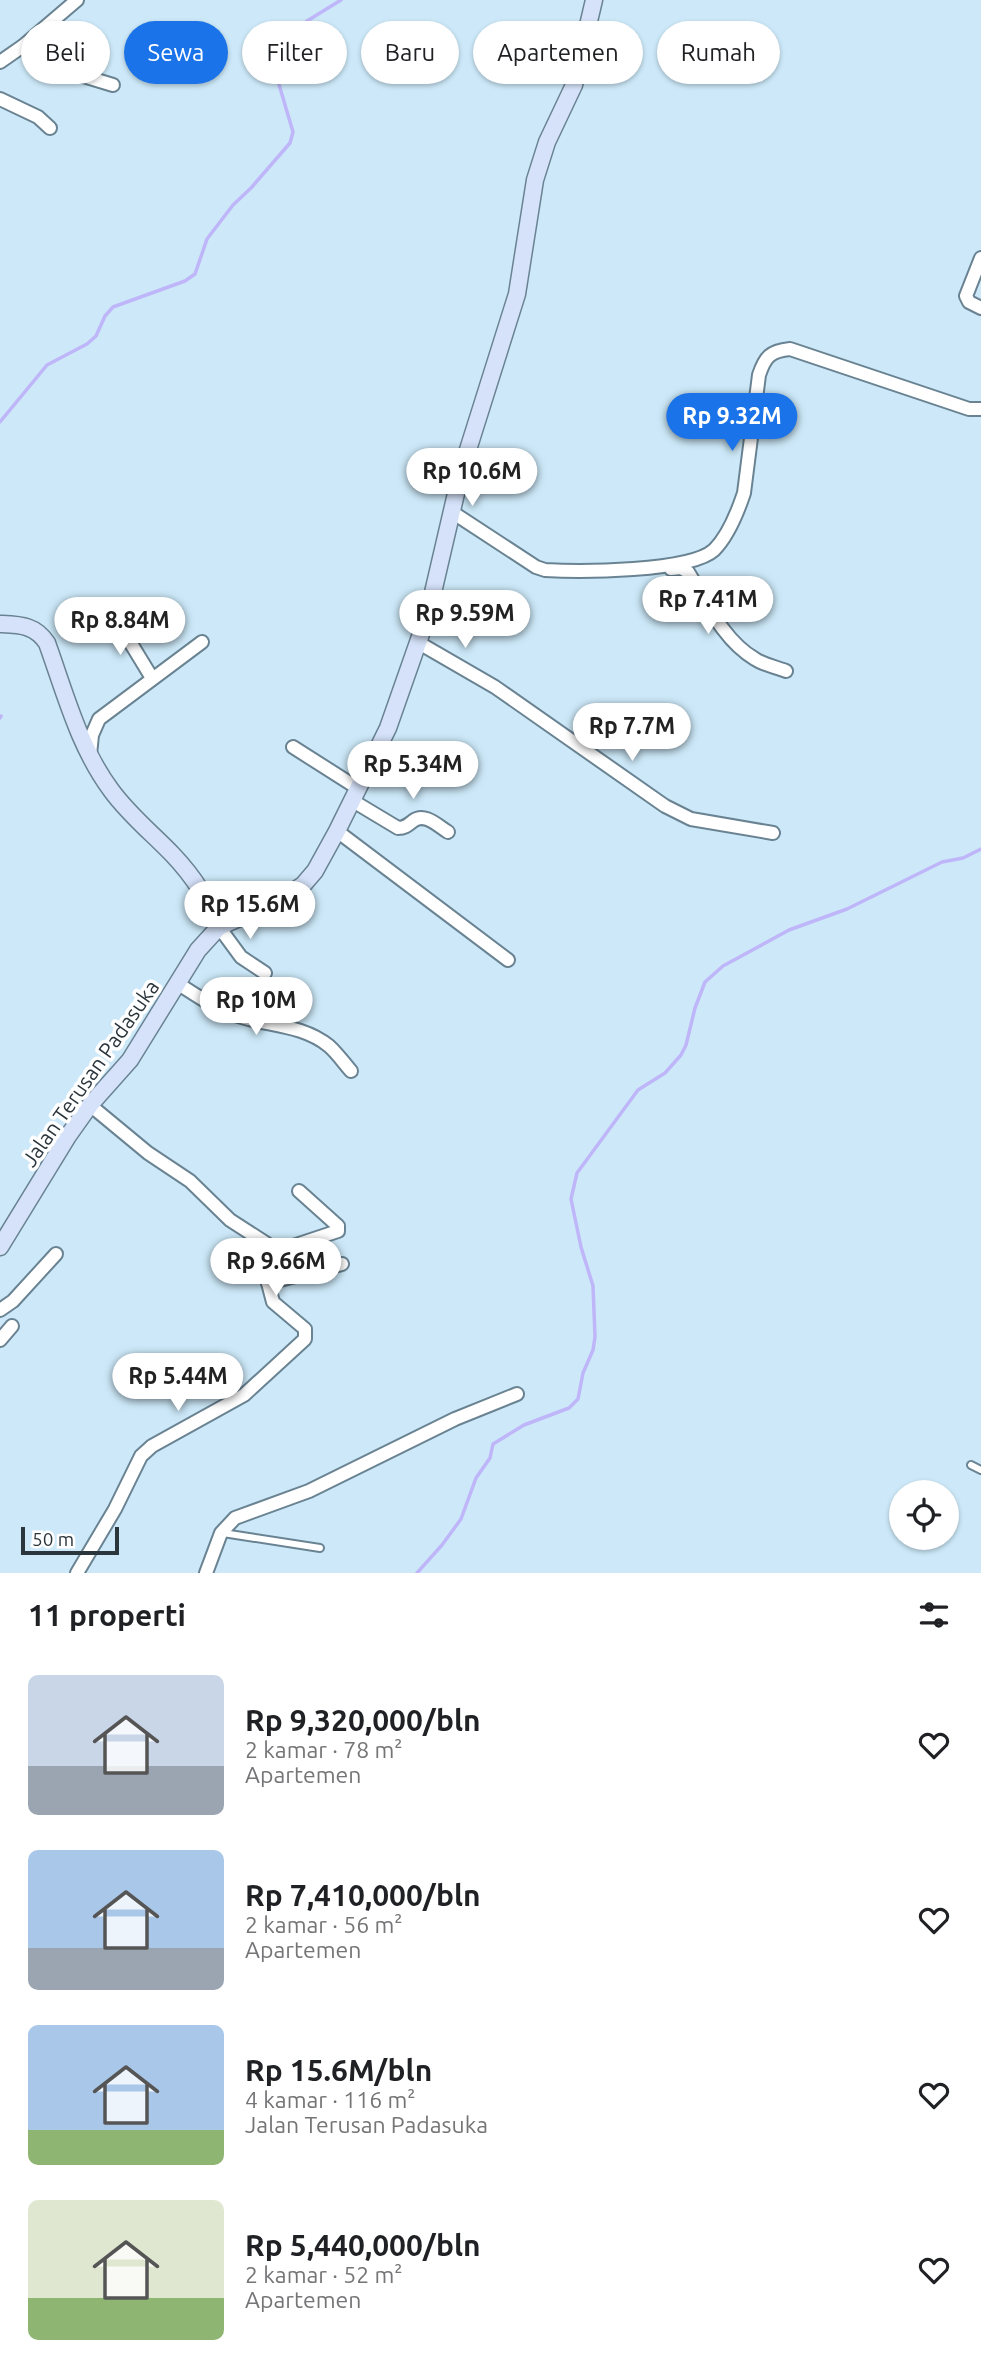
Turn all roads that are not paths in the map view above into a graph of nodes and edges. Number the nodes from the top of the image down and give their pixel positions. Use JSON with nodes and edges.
{"nodes":[{"id":1,"x":77,"y":0,"type":"edge"},
{"id":2,"x":594,"y":0,"type":"edge"},
{"id":3,"x":52,"y":21,"type":"edge"},
{"id":4,"x":21,"y":47,"type":"edge"},
{"id":5,"x":0,"y":62,"type":"edge"},
{"id":6,"x":110,"y":84,"type":"edge"},
{"id":7,"x":113,"y":85,"type":"dead end"},
{"id":8,"x":0,"y":99,"type":"edge"},
{"id":9,"x":50,"y":128,"type":"dead end"},
{"id":10,"x":981,"y":258,"type":"edge"},
{"id":11,"x":981,"y":307,"type":"edge"},
{"id":12,"x":981,"y":409,"type":"edge"},
{"id":13,"x":452,"y":512,"type":"junction"},
{"id":14,"x":662,"y":567,"type":"junction"},
{"id":15,"x":116,"y":619,"type":"dead end"},
{"id":16,"x":0,"y":624,"type":"edge"},
{"id":17,"x":202,"y":642,"type":"dead end"},
{"id":18,"x":419,"y":643,"type":"junction"},
{"id":19,"x":786,"y":671,"type":"dead end"},
{"id":20,"x":152,"y":678,"type":"junction"},
{"id":21,"x":293,"y":747,"type":"dead end"},
{"id":22,"x":90,"y":755,"type":"junction"},
{"id":23,"x":356,"y":795,"type":"junction"},
{"id":24,"x":337,"y":831,"type":"junction"},
{"id":25,"x":448,"y":832,"type":"dead end"},
{"id":26,"x":773,"y":833,"type":"dead end"},
{"id":27,"x":219,"y":927,"type":"junction"},
{"id":28,"x":508,"y":960,"type":"dead end"},
{"id":29,"x":265,"y":973,"type":"dead end"},
{"id":30,"x":177,"y":983,"type":"junction"},
{"id":31,"x":351,"y":1071,"type":"dead end"},
{"id":32,"x":90,"y":1105,"type":"junction"},
{"id":33,"x":299,"y":1191,"type":"dead end"},
{"id":34,"x":0,"y":1247,"type":"edge"},
{"id":35,"x":278,"y":1251,"type":"junction"},
{"id":36,"x":56,"y":1254,"type":"dead end"},
{"id":37,"x":342,"y":1264,"type":"dead end"},
{"id":38,"x":268,"y":1283,"type":"junction"},
{"id":39,"x":0,"y":1310,"type":"edge"},
{"id":40,"x":12,"y":1326,"type":"dead end"},
{"id":41,"x":0,"y":1340,"type":"edge"},
{"id":42,"x":517,"y":1394,"type":"dead end"},
{"id":43,"x":971,"y":1465,"type":"dead end"},
{"id":44,"x":981,"y":1470,"type":"edge"},
{"id":45,"x":221,"y":1533,"type":"junction"},
{"id":46,"x":320,"y":1548,"type":"dead end"},
{"id":47,"x":77,"y":1573,"type":"edge"},
{"id":48,"x":206,"y":1573,"type":"edge"}],
"edges":[{"from":1,"to":3,"type":"street"},
{"from":2,"to":13,"type":"street"},
{"from":4,"to":5,"type":"street"},
{"from":6,"to":7,"type":"street"},
{"from":8,"to":9,"type":"street"},
{"from":10,"to":11,"type":"street"},
{"from":12,"to":14,"type":"street"},
{"from":13,"to":14,"type":"street"},
{"from":13,"to":18,"type":"street"},
{"from":14,"to":19,"type":"street"},
{"from":15,"to":20,"type":"street"},
{"from":16,"to":22,"type":"street"},
{"from":17,"to":20,"type":"street"},
{"from":18,"to":23,"type":"street"},
{"from":18,"to":26,"type":"street"},
{"from":20,"to":22,"type":"street"},
{"from":21,"to":23,"type":"street"},
{"from":22,"to":27,"type":"street"},
{"from":23,"to":24,"type":"street"},
{"from":23,"to":25,"type":"street"},
{"from":24,"to":27,"type":"street"},
{"from":24,"to":28,"type":"street"},
{"from":27,"to":29,"type":"street"},
{"from":27,"to":30,"type":"street","name":"Jalan Terusan Padasuka"},
{"from":30,"to":31,"type":"street"},
{"from":30,"to":32,"type":"street","name":"Jalan Terusan Padasuka"},
{"from":32,"to":34,"type":"street","name":"Jalan Terusan Padasuka"},
{"from":32,"to":35,"type":"street"},
{"from":33,"to":35,"type":"street"},
{"from":35,"to":38,"type":"street"},
{"from":36,"to":39,"type":"street"},
{"from":37,"to":38,"type":"street"},
{"from":38,"to":47,"type":"street"},
{"from":40,"to":41,"type":"street"},
{"from":42,"to":45,"type":"street"},
{"from":43,"to":44,"type":"lane"},
{"from":45,"to":46,"type":"lane"},
{"from":45,"to":48,"type":"street"}]}
